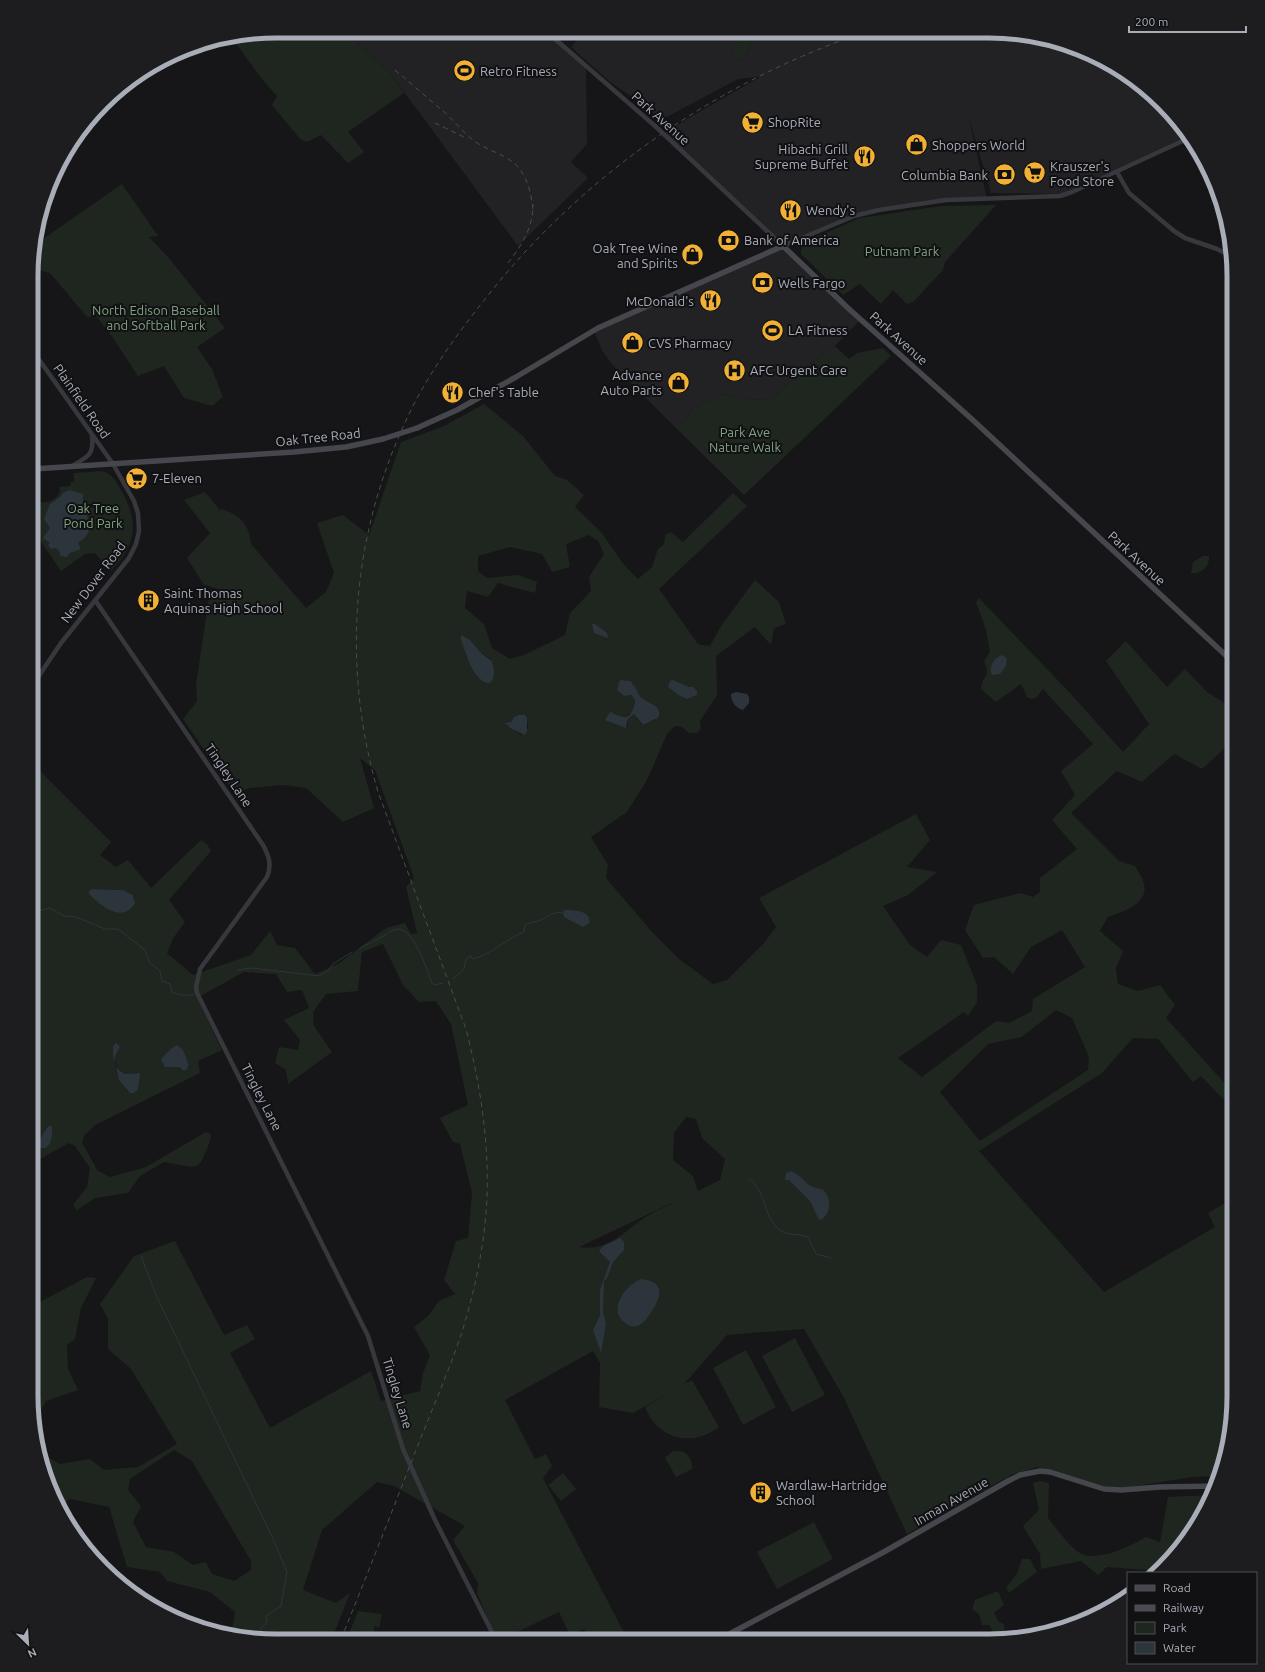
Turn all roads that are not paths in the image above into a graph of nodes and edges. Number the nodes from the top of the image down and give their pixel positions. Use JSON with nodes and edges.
{"nodes":[{"id":1,"x":554,"y":38,"type":"edge"},
{"id":2,"x":1184,"y":140,"type":"edge"},
{"id":3,"x":1117,"y":172,"type":"junction"},
{"id":4,"x":782,"y":246,"type":"junction"},
{"id":5,"x":1226,"y":253,"type":"edge"},
{"id":6,"x":38,"y":358,"type":"edge"},
{"id":7,"x":92,"y":434,"type":"junction"},
{"id":8,"x":113,"y":464,"type":"junction"},
{"id":9,"x":74,"y":465,"type":"junction"},
{"id":10,"x":38,"y":469,"type":"edge"},
{"id":11,"x":95,"y":600,"type":"junction"},
{"id":12,"x":1227,"y":656,"type":"edge"},
{"id":13,"x":38,"y":677,"type":"edge"},
{"id":14,"x":1209,"y":1486,"type":"edge"},
{"id":15,"x":493,"y":1634,"type":"edge"},
{"id":16,"x":729,"y":1634,"type":"edge"}],
"edges":[{"from":1,"to":4,"type":"street","name":"Park Avenue","bridge":true},
{"from":2,"to":3,"type":"street"},
{"from":3,"to":4,"type":"street"},
{"from":3,"to":5,"type":"street"},
{"from":4,"to":8,"type":"main road","name":"Oak Tree Road","bridge":true},
{"from":4,"to":12,"type":"main road","name":"Park Avenue"},
{"from":6,"to":7,"type":"street","name":"Plainfield Road"},
{"from":7,"to":8,"type":"street","name":"Plainfield Road"},
{"from":7,"to":9,"type":"street"},
{"from":8,"to":9,"type":"main road","name":"Oak Tree Road"},
{"from":8,"to":11,"type":"street","name":"New Dover Road"},
{"from":9,"to":10,"type":"main road","name":"Oak Tree Road"},
{"from":11,"to":13,"type":"street","name":"New Dover Road"},
{"from":11,"to":15,"type":"street","name":"Tingley Lane"},
{"from":14,"to":16,"type":"main road","name":"Inman Avenue"}]}
